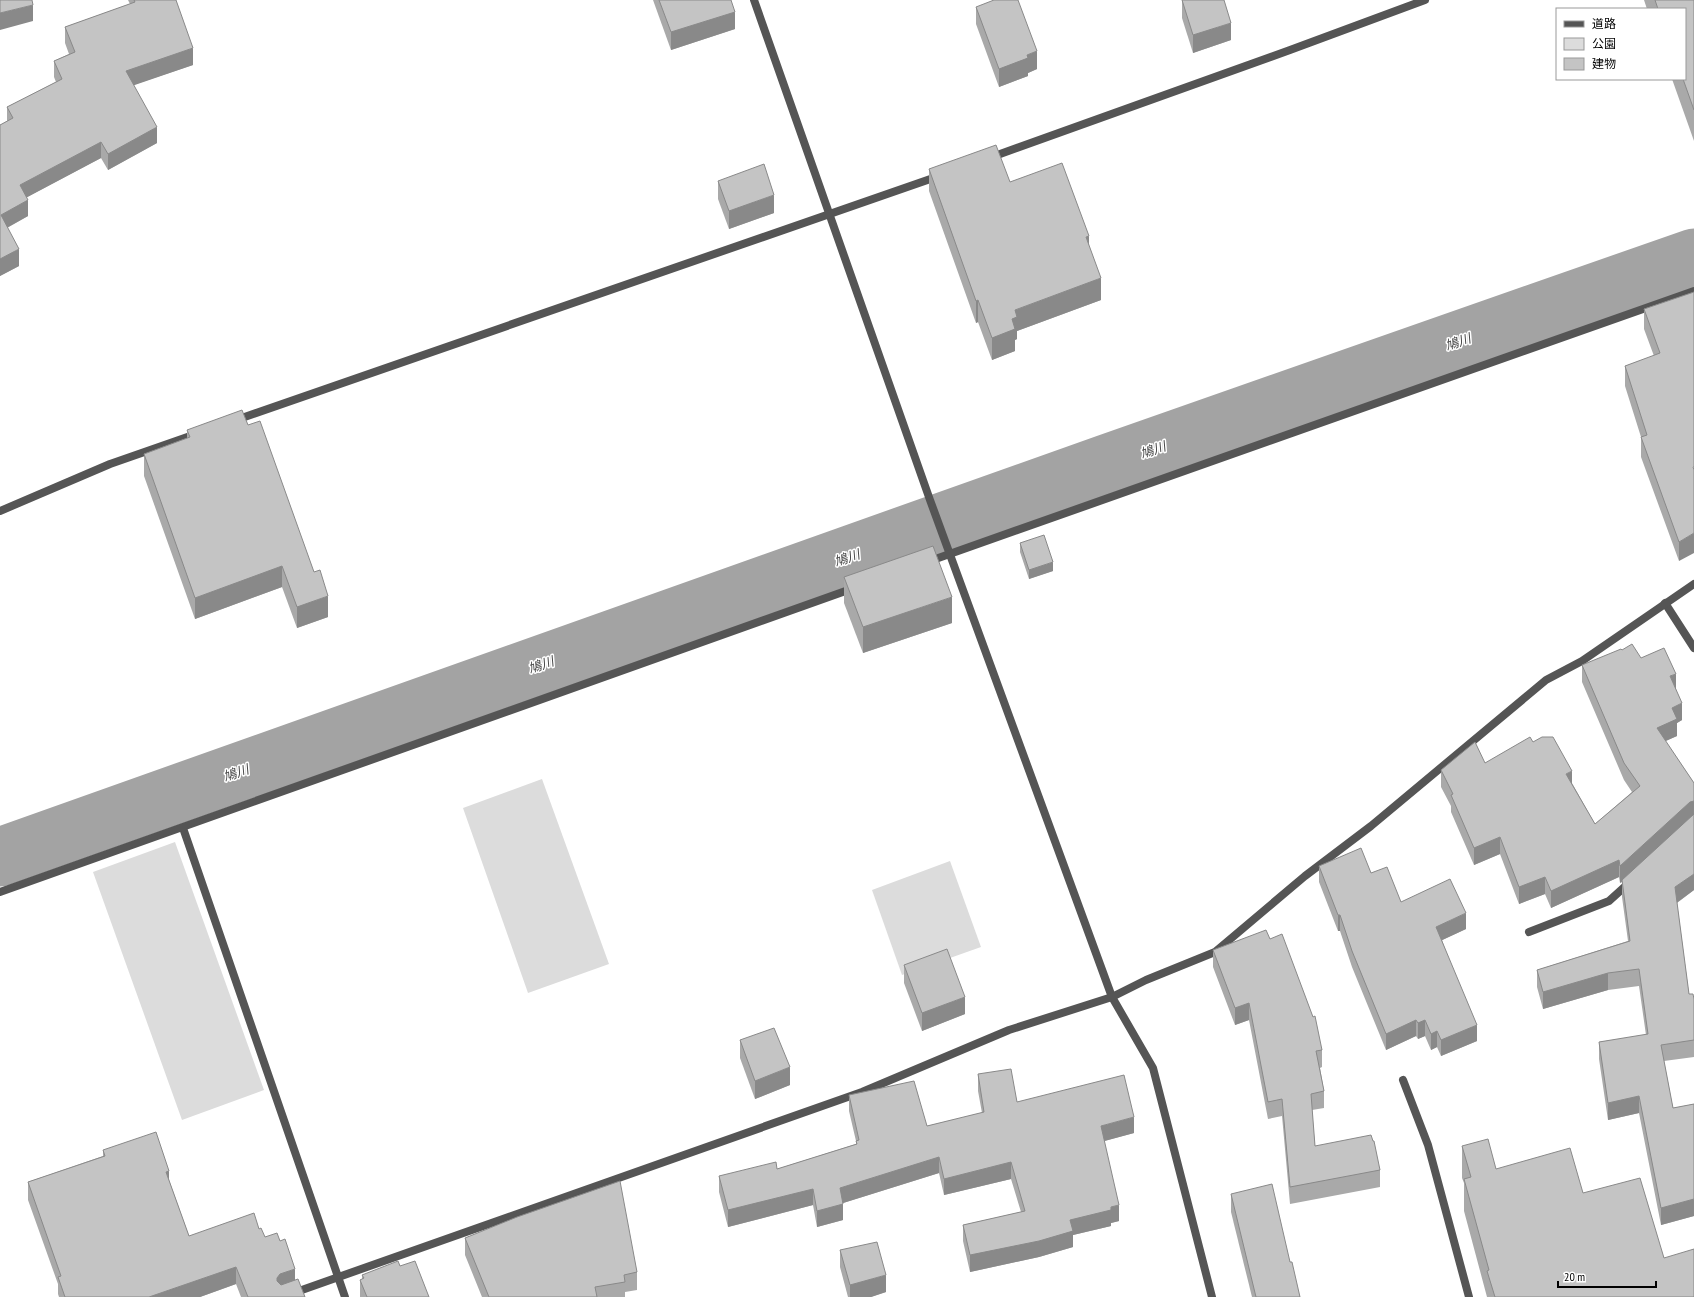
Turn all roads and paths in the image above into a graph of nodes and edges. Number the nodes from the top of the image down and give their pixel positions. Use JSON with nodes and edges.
{"nodes":[{"id":1,"x":754,"y":0,"type":"edge"},
{"id":2,"x":1425,"y":0,"type":"edge"},
{"id":3,"x":978,"y":162,"type":"edge"},
{"id":4,"x":948,"y":173,"type":"edge"},
{"id":5,"x":829,"y":215,"type":"junction"},
{"id":6,"x":1694,"y":291,"type":"edge"},
{"id":7,"x":227,"y":423,"type":"edge"},
{"id":8,"x":205,"y":431,"type":"edge"},
{"id":9,"x":0,"y":511,"type":"edge"},
{"id":10,"x":950,"y":554,"type":"junction"},
{"id":11,"x":920,"y":565,"type":"edge"},
{"id":12,"x":1694,"y":584,"type":"edge"},
{"id":13,"x":860,"y":586,"type":"edge"},
{"id":14,"x":1666,"y":603,"type":"junction"},
{"id":15,"x":1694,"y":648,"type":"edge"},
{"id":16,"x":183,"y":828,"type":"junction"},
{"id":17,"x":1637,"y":875,"type":"edge"},
{"id":18,"x":0,"y":892,"type":"edge"},
{"id":19,"x":1529,"y":932,"type":"dead end"},
{"id":20,"x":1112,"y":998,"type":"junction"},
{"id":21,"x":1403,"y":1080,"type":"dead end"},
{"id":22,"x":338,"y":1277,"type":"junction"},
{"id":23,"x":282,"y":1297,"type":"edge"},
{"id":24,"x":345,"y":1297,"type":"edge"},
{"id":25,"x":1212,"y":1297,"type":"edge"},
{"id":26,"x":1469,"y":1297,"type":"edge"}],
"edges":[{"from":1,"to":5,"type":"street"},
{"from":2,"to":3,"type":"street"},
{"from":4,"to":5,"type":"street"},
{"from":5,"to":7,"type":"street"},
{"from":5,"to":10,"type":"street"},
{"from":6,"to":10,"type":"street"},
{"from":8,"to":9,"type":"street"},
{"from":10,"to":11,"type":"street"},
{"from":10,"to":20,"type":"street"},
{"from":12,"to":14,"type":"street"},
{"from":13,"to":16,"type":"street"},
{"from":14,"to":15,"type":"street"},
{"from":14,"to":20,"type":"street"},
{"from":16,"to":18,"type":"street"},
{"from":16,"to":22,"type":"street"},
{"from":17,"to":19,"type":"street"},
{"from":20,"to":22,"type":"street"},
{"from":20,"to":25,"type":"street"},
{"from":21,"to":26,"type":"street"},
{"from":22,"to":23,"type":"street"},
{"from":22,"to":24,"type":"street"}]}
